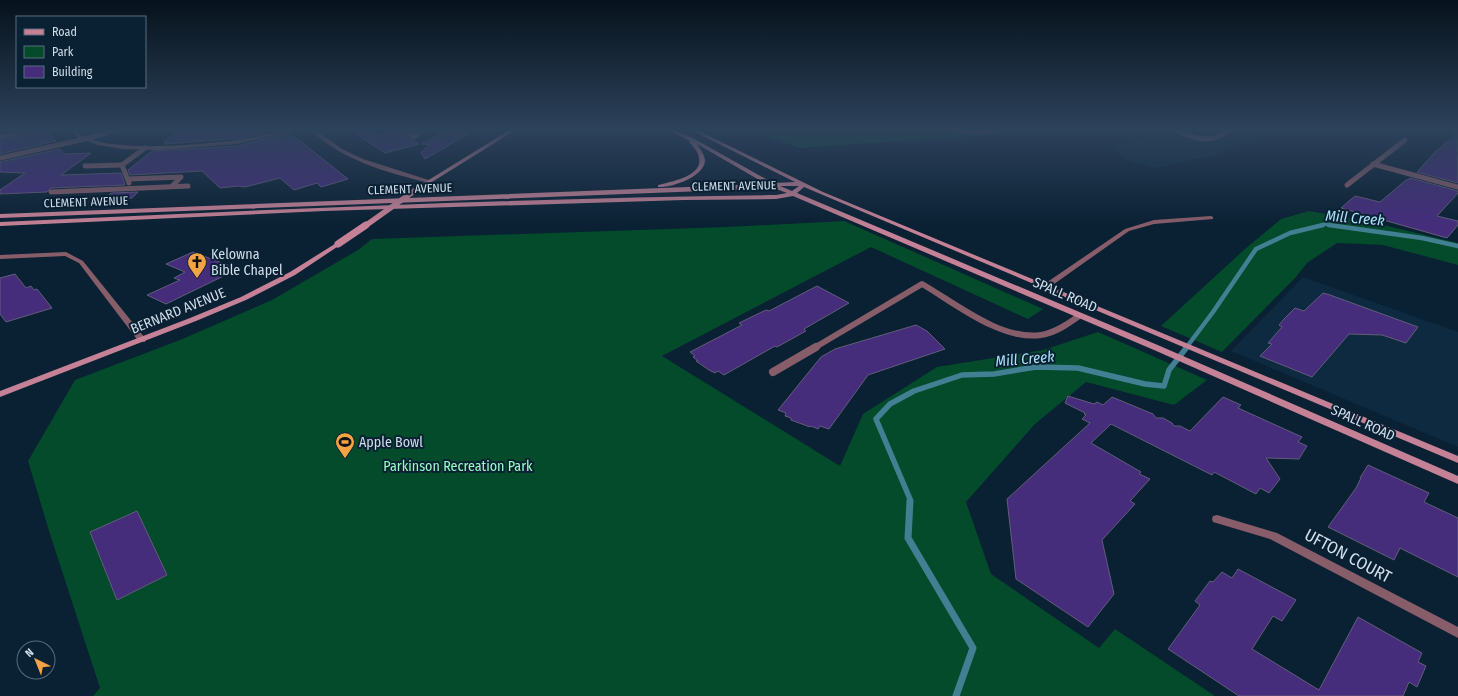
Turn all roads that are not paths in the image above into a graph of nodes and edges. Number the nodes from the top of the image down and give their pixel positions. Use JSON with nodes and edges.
{"nodes":[{"id":1,"x":128,"y":160,"type":"edge"},
{"id":2,"x":363,"y":160,"type":"edge"},
{"id":3,"x":463,"y":160,"type":"edge"},
{"id":4,"x":703,"y":160,"type":"edge"},
{"id":5,"x":729,"y":160,"type":"edge"},
{"id":6,"x":756,"y":160,"type":"edge"},
{"id":7,"x":1379,"y":160,"type":"edge"},
{"id":8,"x":1374,"y":164,"type":"junction"},
{"id":9,"x":122,"y":165,"type":"junction"},
{"id":10,"x":85,"y":166,"type":"dead end"},
{"id":11,"x":128,"y":179,"type":"junction"},
{"id":12,"x":429,"y":181,"type":"junction"},
{"id":13,"x":804,"y":184,"type":"junction"},
{"id":14,"x":772,"y":185,"type":"junction"},
{"id":15,"x":1347,"y":185,"type":"dead end"},
{"id":16,"x":172,"y":186,"type":"junction"},
{"id":17,"x":188,"y":186,"type":"dead end"},
{"id":18,"x":1458,"y":187,"type":"edge"},
{"id":19,"x":132,"y":188,"type":"junction"},
{"id":20,"x":639,"y":191,"type":"junction"},
{"id":21,"x":50,"y":192,"type":"dead end"},
{"id":22,"x":793,"y":194,"type":"junction"},
{"id":23,"x":0,"y":216,"type":"edge"},
{"id":24,"x":1211,"y":218,"type":"dead end"},
{"id":25,"x":0,"y":224,"type":"edge"},
{"id":26,"x":0,"y":257,"type":"edge"},
{"id":27,"x":1044,"y":287,"type":"junction"},
{"id":28,"x":1079,"y":316,"type":"junction"},
{"id":29,"x":142,"y":340,"type":"junction"},
{"id":30,"x":773,"y":372,"type":"dead end"},
{"id":31,"x":0,"y":394,"type":"edge"},
{"id":32,"x":1458,"y":460,"type":"edge"},
{"id":33,"x":1458,"y":480,"type":"edge"},
{"id":34,"x":1218,"y":519,"type":"dead end"},
{"id":35,"x":1458,"y":633,"type":"edge"}],
"edges":[{"from":1,"to":9,"type":"lane"},
{"from":2,"to":12,"type":"street"},
{"from":3,"to":12,"type":"main road","name":"BERNARD AVENUE"},
{"from":4,"to":20,"type":"main road"},
{"from":5,"to":14,"type":"main road","name":"SPALL ROAD"},
{"from":6,"to":13,"type":"main road","name":"SPALL ROAD"},
{"from":7,"to":8,"type":"lane"},
{"from":8,"to":15,"type":"lane"},
{"from":8,"to":18,"type":"lane"},
{"from":9,"to":10,"type":"lane"},
{"from":9,"to":11,"type":"lane"},
{"from":11,"to":16,"type":"lane"},
{"from":11,"to":19,"type":"lane"},
{"from":12,"to":29,"type":"main road","name":"BERNARD AVENUE","bridge":true},
{"from":13,"to":14,"type":"main road","name":"CLEMENT AVENUE"},
{"from":13,"to":22,"type":"main road","name":"CLEMENT AVENUE"},
{"from":13,"to":27,"type":"main road","name":"SPALL ROAD"},
{"from":14,"to":20,"type":"main road","name":"CLEMENT AVENUE"},
{"from":14,"to":22,"type":"main road","name":"SPALL ROAD"},
{"from":16,"to":17,"type":"lane"},
{"from":16,"to":19,"type":"lane"},
{"from":19,"to":21,"type":"lane"},
{"from":20,"to":23,"type":"main road","name":"CLEMENT AVENUE"},
{"from":22,"to":25,"type":"main road","name":"CLEMENT AVENUE"},
{"from":22,"to":28,"type":"main road","name":"SPALL ROAD"},
{"from":24,"to":27,"type":"street"},
{"from":26,"to":29,"type":"street"},
{"from":27,"to":32,"type":"main road","name":"SPALL ROAD"},
{"from":28,"to":30,"type":"lane"},
{"from":28,"to":33,"type":"main road","name":"SPALL ROAD"},
{"from":29,"to":31,"type":"main road","name":"BERNARD AVENUE"},
{"from":34,"to":35,"type":"street","name":"UFTON COURT"}]}
